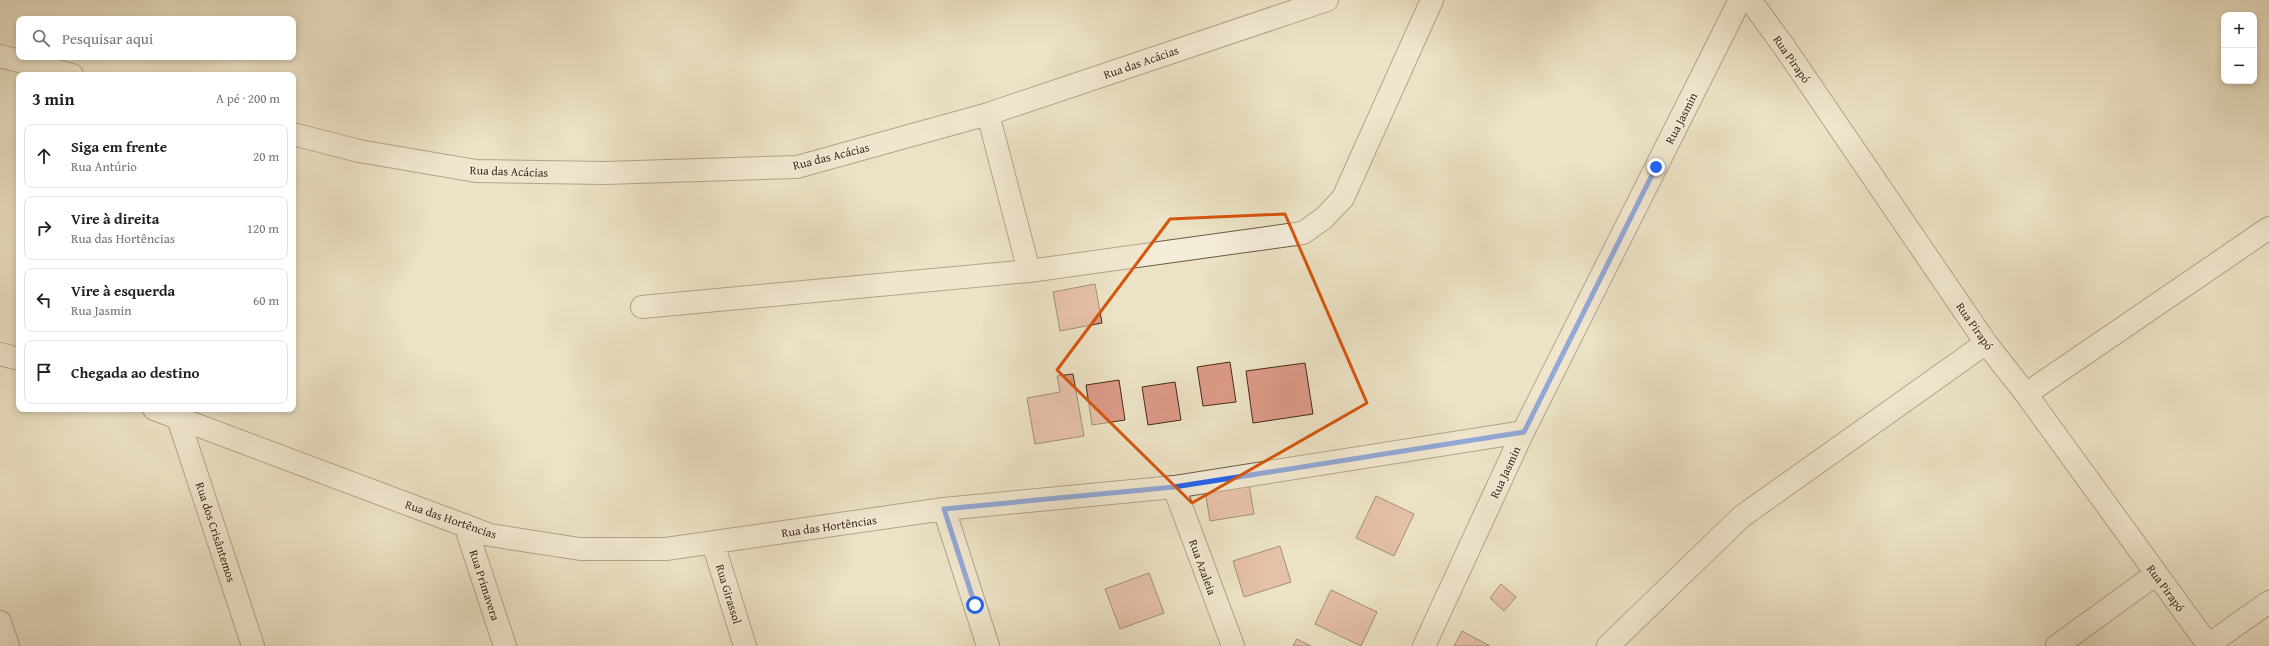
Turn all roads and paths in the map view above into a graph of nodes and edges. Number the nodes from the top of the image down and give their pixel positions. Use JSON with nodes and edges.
{"nodes":[{"id":1,"x":1326,"y":0,"type":"edge"},
{"id":2,"x":1432,"y":0,"type":"edge"},
{"id":3,"x":1740,"y":0,"type":"edge"},
{"id":4,"x":1750,"y":0,"type":"edge"},
{"id":5,"x":0,"y":56,"type":"edge"},
{"id":6,"x":61,"y":72,"type":"edge"},
{"id":7,"x":988,"y":114,"type":"junction"},
{"id":8,"x":296,"y":135,"type":"edge"},
{"id":9,"x":2269,"y":228,"type":"edge"},
{"id":10,"x":1029,"y":271,"type":"junction"},
{"id":11,"x":642,"y":307,"type":"dead end"},
{"id":12,"x":1986,"y":343,"type":"junction"},
{"id":13,"x":0,"y":354,"type":"edge"},
{"id":14,"x":16,"y":358,"type":"edge"},
{"id":15,"x":2026,"y":394,"type":"junction"},
{"id":16,"x":162,"y":412,"type":"edge"},
{"id":17,"x":178,"y":418,"type":"junction"},
{"id":18,"x":1524,"y":432,"type":"junction"},
{"id":19,"x":1174,"y":487,"type":"junction"},
{"id":20,"x":944,"y":509,"type":"junction"},
{"id":21,"x":464,"y":525,"type":"junction"},
{"id":22,"x":712,"y":543,"type":"junction"},
{"id":23,"x":2156,"y":574,"type":"junction"},
{"id":24,"x":2269,"y":602,"type":"edge"},
{"id":25,"x":0,"y":622,"type":"edge"},
{"id":26,"x":2208,"y":645,"type":"edge"},
{"id":27,"x":8,"y":646,"type":"edge"},
{"id":28,"x":254,"y":646,"type":"edge"},
{"id":29,"x":505,"y":646,"type":"edge"},
{"id":30,"x":745,"y":646,"type":"edge"},
{"id":31,"x":988,"y":646,"type":"edge"},
{"id":32,"x":1233,"y":646,"type":"edge"},
{"id":33,"x":1424,"y":646,"type":"edge"},
{"id":34,"x":1608,"y":646,"type":"edge"},
{"id":35,"x":2057,"y":646,"type":"edge"}],
"edges":[{"from":1,"to":7,"type":"street","name":"Rua das Acácias"},
{"from":2,"to":10,"type":"street"},
{"from":3,"to":18,"type":"street","name":"Rua Jasmin"},
{"from":4,"to":12,"type":"street","name":"Rua Pirapó"},
{"from":5,"to":6,"type":"street"},
{"from":7,"to":8,"type":"street","name":"Rua das Acácias"},
{"from":7,"to":10,"type":"street"},
{"from":9,"to":15,"type":"street"},
{"from":10,"to":11,"type":"street"},
{"from":12,"to":15,"type":"street","name":"Rua Pirapó"},
{"from":12,"to":34,"type":"street"},
{"from":13,"to":14,"type":"street"},
{"from":15,"to":23,"type":"street","name":"Rua Pirapó"},
{"from":16,"to":17,"type":"street","name":"Rua das Hortências"},
{"from":17,"to":21,"type":"street","name":"Rua das Hortências"},
{"from":17,"to":28,"type":"street","name":"Rua dos Crisântemos"},
{"from":18,"to":19,"type":"street","name":"Rua das Hortências"},
{"from":18,"to":33,"type":"street","name":"Rua Jasmin"},
{"from":19,"to":20,"type":"street","name":"Rua das Hortências"},
{"from":19,"to":32,"type":"street","name":"Rua Azaleia"},
{"from":20,"to":22,"type":"street","name":"Rua das Hortências"},
{"from":20,"to":31,"type":"street"},
{"from":21,"to":22,"type":"street","name":"Rua das Hortências"},
{"from":21,"to":29,"type":"street","name":"Rua Primavera"},
{"from":22,"to":30,"type":"street","name":"Rua Girassol"},
{"from":23,"to":26,"type":"street","name":"Rua Pirapó"},
{"from":23,"to":35,"type":"street"},
{"from":24,"to":26,"type":"street"},
{"from":25,"to":27,"type":"street"}]}
